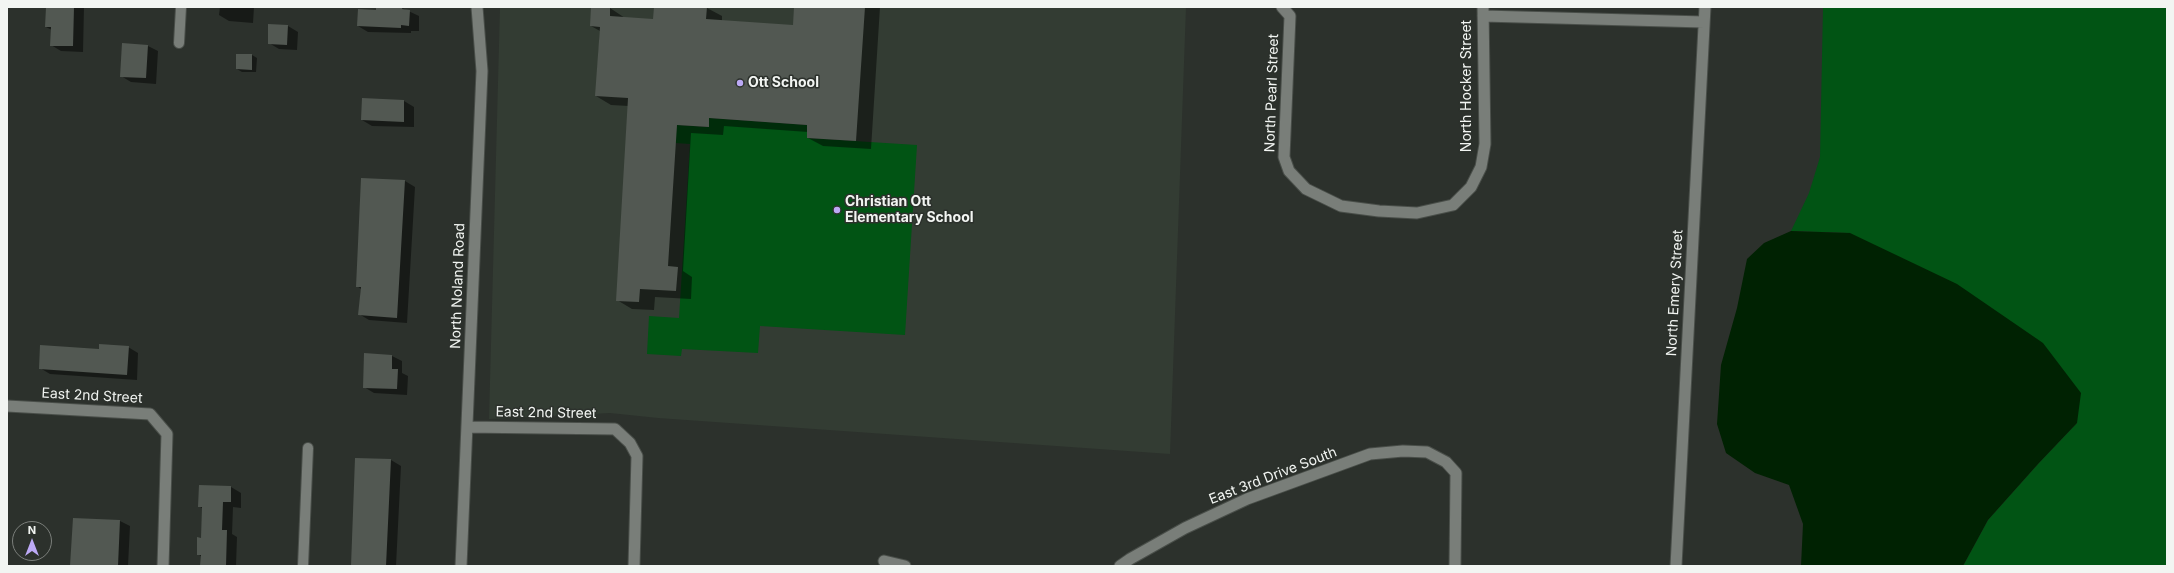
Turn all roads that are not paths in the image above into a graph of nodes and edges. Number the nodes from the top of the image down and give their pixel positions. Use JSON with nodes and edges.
{"nodes":[{"id":1,"x":181,"y":7,"type":"edge"},
{"id":2,"x":477,"y":7,"type":"edge"},
{"id":3,"x":1282,"y":7,"type":"edge"},
{"id":4,"x":1705,"y":7,"type":"edge"},
{"id":5,"x":1483,"y":11,"type":"edge"},
{"id":6,"x":1704,"y":22,"type":"junction"},
{"id":7,"x":179,"y":43,"type":"dead end"},
{"id":8,"x":1471,"y":187,"type":"joint"},
{"id":9,"x":7,"y":406,"type":"edge"},
{"id":10,"x":467,"y":427,"type":"junction"},
{"id":11,"x":308,"y":448,"type":"dead end"},
{"id":12,"x":884,"y":561,"type":"dead end"},
{"id":13,"x":163,"y":566,"type":"edge"},
{"id":14,"x":303,"y":566,"type":"edge"},
{"id":15,"x":461,"y":566,"type":"edge"},
{"id":16,"x":634,"y":566,"type":"edge"},
{"id":17,"x":905,"y":566,"type":"edge"},
{"id":18,"x":1120,"y":566,"type":"edge"},
{"id":19,"x":1455,"y":566,"type":"edge"},
{"id":20,"x":1676,"y":566,"type":"edge"}],
"edges":[{"from":1,"to":7,"type":"lane"},
{"from":2,"to":10,"type":"street","name":"North Noland Road"},
{"from":3,"to":8,"type":"street","name":"North Pearl Street"},
{"from":4,"to":6,"type":"street","name":"North Emery Street"},
{"from":5,"to":6,"type":"street"},
{"from":5,"to":8,"type":"street","name":"North Hocker Street"},
{"from":6,"to":20,"type":"street","name":"North Emery Street"},
{"from":9,"to":13,"type":"street","name":"East 2nd Street"},
{"from":10,"to":15,"type":"street","name":"North Noland Road"},
{"from":10,"to":16,"type":"street","name":"East 2nd Street"},
{"from":11,"to":14,"type":"lane"},
{"from":12,"to":17,"type":"street"},
{"from":18,"to":19,"type":"street","name":"East 3rd Drive South"}]}
